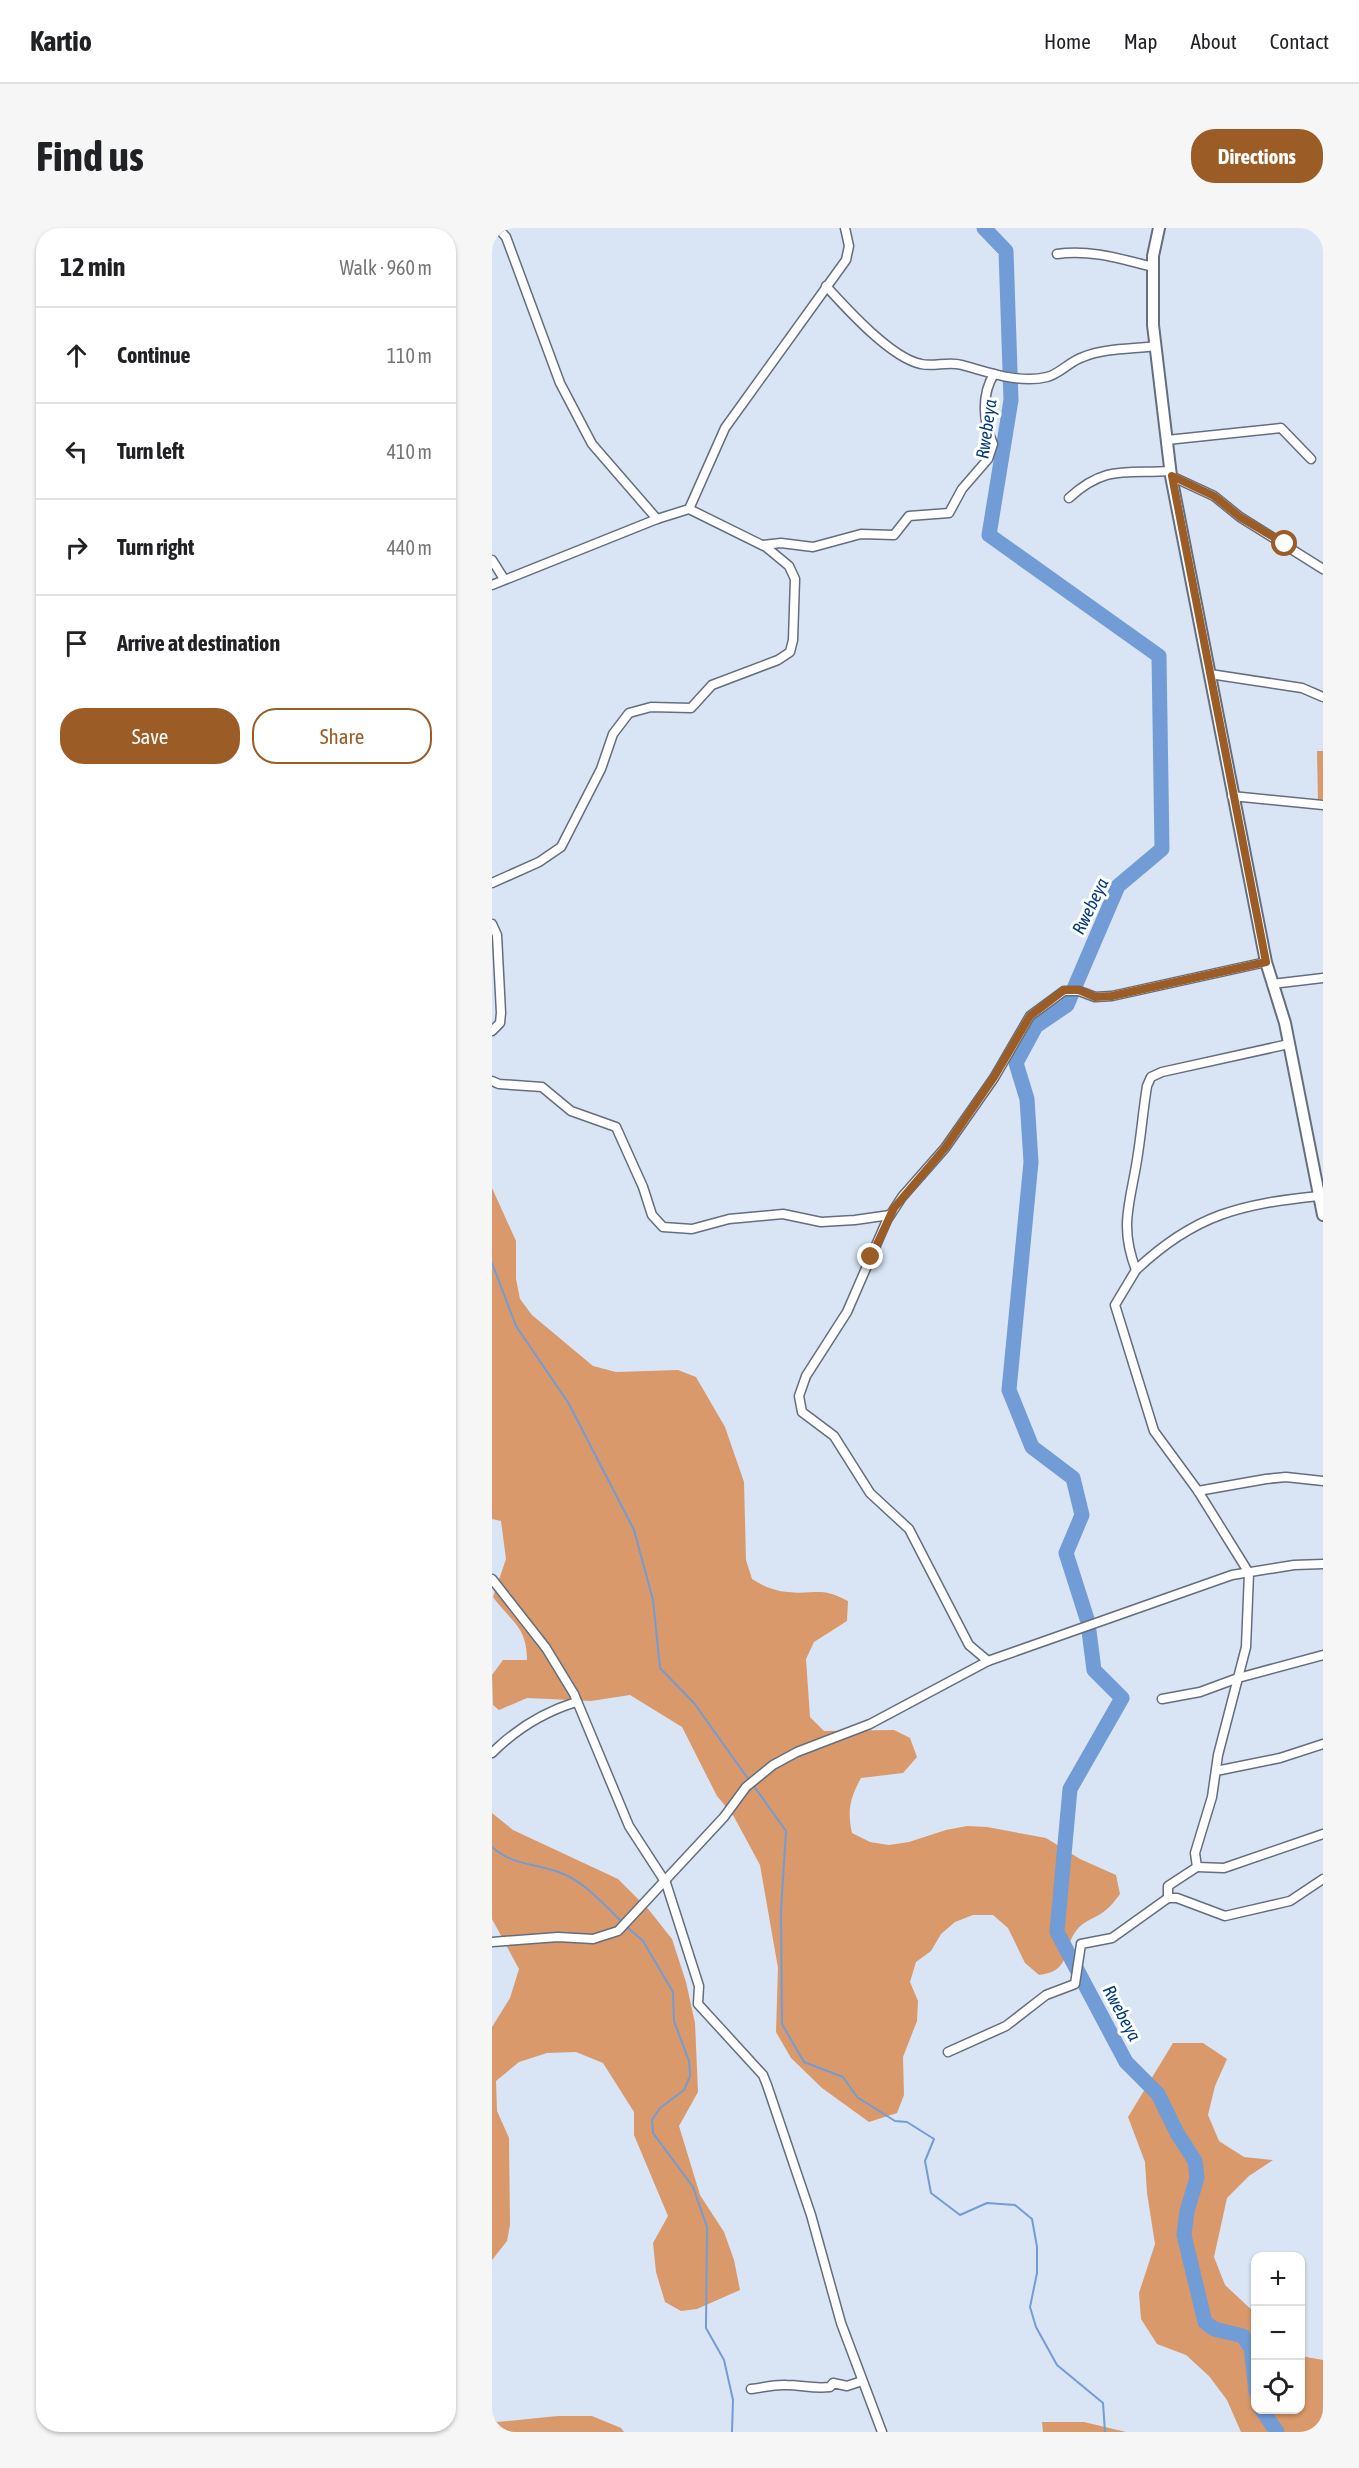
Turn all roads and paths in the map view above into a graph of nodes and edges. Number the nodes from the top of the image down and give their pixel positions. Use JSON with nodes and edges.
{"nodes":[{"id":1,"x":498,"y":228,"type":"edge"},
{"id":2,"x":845,"y":228,"type":"edge"},
{"id":3,"x":1159,"y":228,"type":"edge"},
{"id":4,"x":1057,"y":254,"type":"dead end"},
{"id":5,"x":1153,"y":267,"type":"junction"},
{"id":6,"x":826,"y":285,"type":"junction"},
{"id":7,"x":1156,"y":346,"type":"junction"},
{"id":8,"x":996,"y":375,"type":"junction"},
{"id":9,"x":1167,"y":440,"type":"junction"},
{"id":10,"x":1311,"y":459,"type":"dead end"},
{"id":11,"x":1171,"y":473,"type":"junction"},
{"id":12,"x":1069,"y":498,"type":"dead end"},
{"id":13,"x":689,"y":509,"type":"junction"},
{"id":14,"x":657,"y":519,"type":"junction"},
{"id":15,"x":762,"y":545,"type":"junction"},
{"id":16,"x":492,"y":560,"type":"edge"},
{"id":17,"x":1323,"y":569,"type":"edge"},
{"id":18,"x":504,"y":579,"type":"junction"},
{"id":19,"x":492,"y":585,"type":"edge"},
{"id":20,"x":1210,"y":674,"type":"junction"},
{"id":21,"x":1323,"y":697,"type":"edge"},
{"id":22,"x":1232,"y":796,"type":"junction"},
{"id":23,"x":1323,"y":805,"type":"edge"},
{"id":24,"x":492,"y":883,"type":"edge"},
{"id":25,"x":492,"y":924,"type":"edge"},
{"id":26,"x":1266,"y":962,"type":"junction"},
{"id":27,"x":1323,"y":978,"type":"edge"},
{"id":28,"x":1272,"y":984,"type":"junction"},
{"id":29,"x":492,"y":1031,"type":"edge"},
{"id":30,"x":1289,"y":1044,"type":"junction"},
{"id":31,"x":492,"y":1081,"type":"edge"},
{"id":32,"x":1319,"y":1173,"type":"edge"},
{"id":33,"x":1319,"y":1196,"type":"junction"},
{"id":34,"x":890,"y":1215,"type":"junction"},
{"id":35,"x":1323,"y":1215,"type":"edge"},
{"id":36,"x":1136,"y":1270,"type":"junction"},
{"id":37,"x":1323,"y":1481,"type":"edge"},
{"id":38,"x":1198,"y":1491,"type":"junction"},
{"id":39,"x":1323,"y":1564,"type":"edge"},
{"id":40,"x":1249,"y":1573,"type":"junction"},
{"id":41,"x":492,"y":1580,"type":"edge"},
{"id":42,"x":1323,"y":1655,"type":"edge"},
{"id":43,"x":988,"y":1661,"type":"junction"},
{"id":44,"x":1238,"y":1678,"type":"junction"},
{"id":45,"x":1162,"y":1699,"type":"dead end"},
{"id":46,"x":576,"y":1702,"type":"junction"},
{"id":47,"x":1323,"y":1744,"type":"edge"},
{"id":48,"x":492,"y":1753,"type":"edge"},
{"id":49,"x":1216,"y":1771,"type":"junction"},
{"id":50,"x":1323,"y":1834,"type":"edge"},
{"id":51,"x":1197,"y":1867,"type":"junction"},
{"id":52,"x":1323,"y":1879,"type":"edge"},
{"id":53,"x":666,"y":1883,"type":"junction"},
{"id":54,"x":1168,"y":1898,"type":"junction"},
{"id":55,"x":492,"y":1941,"type":"edge"},
{"id":56,"x":948,"y":2052,"type":"dead end"},
{"id":57,"x":862,"y":2381,"type":"junction"},
{"id":58,"x":751,"y":2389,"type":"dead end"},
{"id":59,"x":882,"y":2432,"type":"edge"}],
"edges":[{"from":1,"to":14,"type":"street"},
{"from":2,"to":6,"type":"street"},
{"from":3,"to":5,"type":"main road"},
{"from":4,"to":5,"type":"street"},
{"from":5,"to":7,"type":"main road"},
{"from":6,"to":8,"type":"street"},
{"from":6,"to":13,"type":"street"},
{"from":7,"to":8,"type":"street"},
{"from":7,"to":9,"type":"main road"},
{"from":8,"to":15,"type":"street"},
{"from":9,"to":10,"type":"street"},
{"from":9,"to":11,"type":"main road"},
{"from":11,"to":12,"type":"street"},
{"from":11,"to":17,"type":"street"},
{"from":11,"to":20,"type":"main road"},
{"from":13,"to":14,"type":"street"},
{"from":13,"to":15,"type":"street"},
{"from":14,"to":18,"type":"street"},
{"from":15,"to":24,"type":"street"},
{"from":16,"to":18,"type":"street"},
{"from":18,"to":19,"type":"street"},
{"from":20,"to":21,"type":"street"},
{"from":20,"to":22,"type":"main road"},
{"from":22,"to":23,"type":"street"},
{"from":22,"to":26,"type":"main road"},
{"from":25,"to":29,"type":"street"},
{"from":26,"to":28,"type":"main road"},
{"from":26,"to":34,"type":"street"},
{"from":27,"to":28,"type":"street"},
{"from":28,"to":30,"type":"main road"},
{"from":30,"to":32,"type":"main road"},
{"from":30,"to":36,"type":"street"},
{"from":31,"to":34,"type":"street"},
{"from":32,"to":33,"type":"main road"},
{"from":33,"to":35,"type":"main road"},
{"from":33,"to":36,"type":"street"},
{"from":34,"to":43,"type":"street"},
{"from":36,"to":38,"type":"street"},
{"from":37,"to":38,"type":"street"},
{"from":38,"to":40,"type":"street"},
{"from":39,"to":40,"type":"street"},
{"from":40,"to":43,"type":"street"},
{"from":40,"to":44,"type":"street"},
{"from":41,"to":46,"type":"street"},
{"from":42,"to":44,"type":"street"},
{"from":43,"to":53,"type":"street"},
{"from":44,"to":45,"type":"street"},
{"from":44,"to":49,"type":"street"},
{"from":46,"to":48,"type":"street"},
{"from":46,"to":53,"type":"street"},
{"from":47,"to":49,"type":"street"},
{"from":49,"to":51,"type":"street"},
{"from":50,"to":51,"type":"street"},
{"from":51,"to":54,"type":"street"},
{"from":52,"to":54,"type":"street"},
{"from":53,"to":55,"type":"street"},
{"from":53,"to":57,"type":"street"},
{"from":54,"to":56,"type":"street"},
{"from":57,"to":58,"type":"street"},
{"from":57,"to":59,"type":"street"}]}
